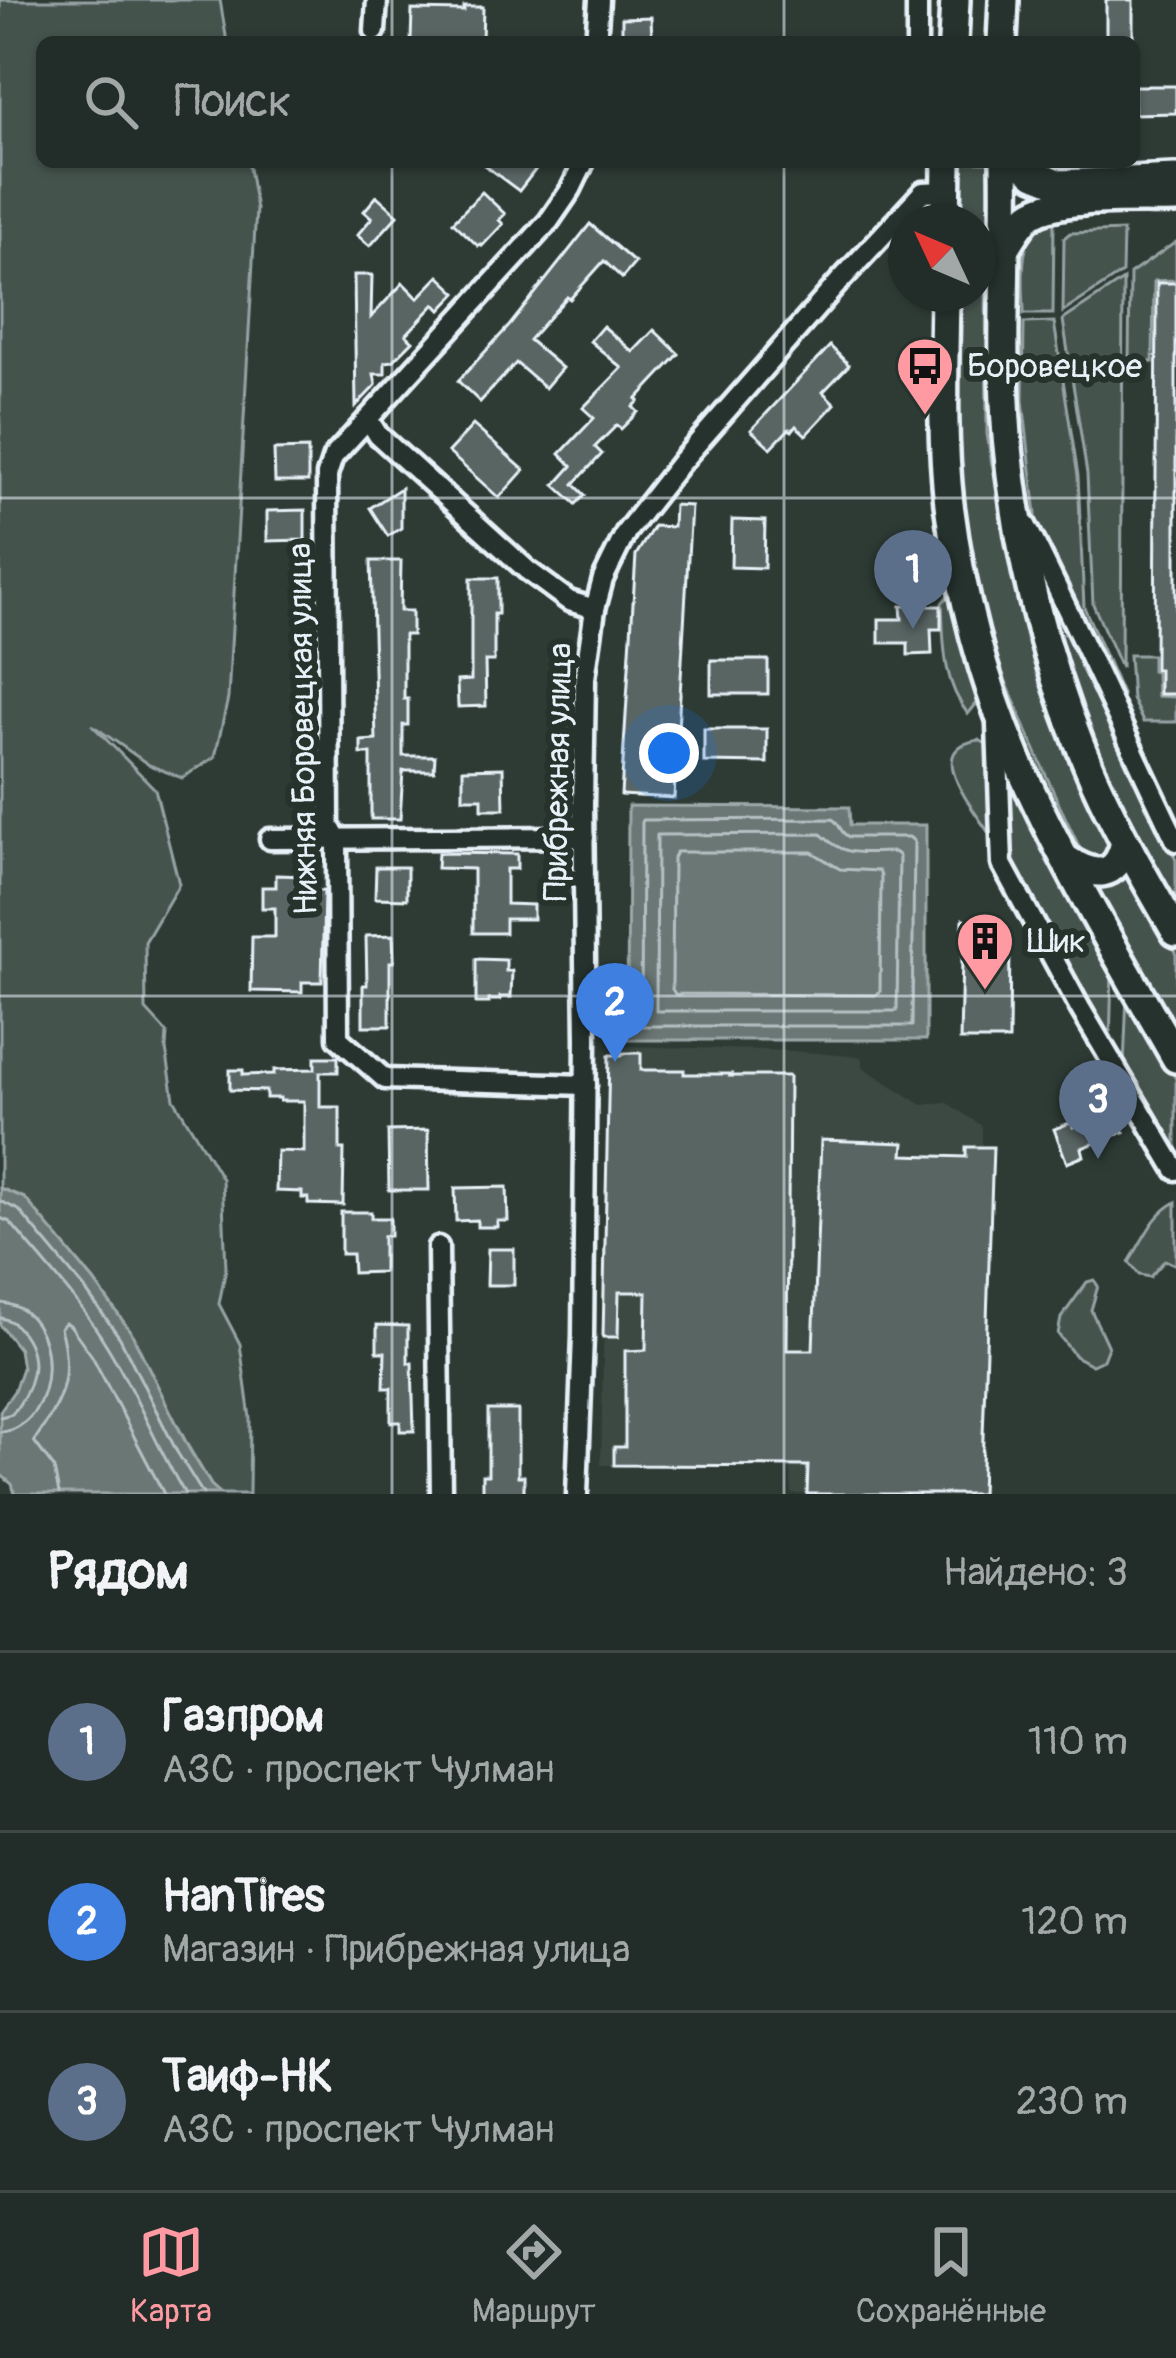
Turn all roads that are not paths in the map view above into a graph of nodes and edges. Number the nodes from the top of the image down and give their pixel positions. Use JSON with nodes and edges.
{"nodes":[{"id":1,"x":377,"y":0,"type":"edge"},
{"id":2,"x":599,"y":0,"type":"edge"},
{"id":3,"x":917,"y":0,"type":"edge"},
{"id":4,"x":955,"y":0,"type":"edge"},
{"id":5,"x":1004,"y":0,"type":"edge"},
{"id":6,"x":375,"y":31,"type":"dead end"},
{"id":7,"x":596,"y":36,"type":"edge"},
{"id":8,"x":917,"y":36,"type":"edge"},
{"id":9,"x":953,"y":36,"type":"edge"},
{"id":10,"x":1002,"y":36,"type":"edge"},
{"id":11,"x":581,"y":168,"type":"edge"},
{"id":12,"x":946,"y":168,"type":"edge"},
{"id":13,"x":1005,"y":168,"type":"edge"},
{"id":14,"x":1028,"y":168,"type":"edge"},
{"id":15,"x":1176,"y":179,"type":"edge"},
{"id":16,"x":945,"y":191,"type":"junction"},
{"id":17,"x":1060,"y":193,"type":"junction"},
{"id":18,"x":1176,"y":199,"type":"edge"},
{"id":19,"x":945,"y":204,"type":"edge"},
{"id":20,"x":1007,"y":247,"type":"junction"},
{"id":21,"x":996,"y":270,"type":"edge"},
{"id":22,"x":1005,"y":283,"type":"junction"},
{"id":23,"x":945,"y":312,"type":"edge"},
{"id":24,"x":368,"y":419,"type":"junction"},
{"id":25,"x":1018,"y":509,"type":"junction"},
{"id":26,"x":595,"y":609,"type":"junction"},
{"id":27,"x":996,"y":702,"type":"junction"},
{"id":28,"x":584,"y":837,"type":"junction"},
{"id":29,"x":338,"y":838,"type":"junction"},
{"id":30,"x":270,"y":839,"type":"dead end"},
{"id":31,"x":1176,"y":841,"type":"edge"},
{"id":32,"x":1125,"y":842,"type":"junction"},
{"id":33,"x":1067,"y":860,"type":"junction"},
{"id":34,"x":1176,"y":932,"type":"edge"},
{"id":35,"x":1176,"y":1058,"type":"edge"},
{"id":36,"x":586,"y":1084,"type":"junction"},
{"id":37,"x":1176,"y":1170,"type":"edge"},
{"id":38,"x":438,"y":1247,"type":"dead end"},
{"id":39,"x":441,"y":1494,"type":"edge"},
{"id":40,"x":577,"y":1494,"type":"edge"}],
"edges":[{"from":1,"to":6,"type":"street"},
{"from":2,"to":7,"type":"street"},
{"from":3,"to":8,"type":"street"},
{"from":4,"to":9,"type":"main road"},
{"from":5,"to":10,"type":"main road"},
{"from":11,"to":24,"type":"street","name":"Нижняя Боровецкая улица"},
{"from":12,"to":16,"type":"main road"},
{"from":13,"to":20,"type":"main road"},
{"from":14,"to":17,"type":"main road"},
{"from":15,"to":17,"type":"main road"},
{"from":16,"to":19,"type":"main road"},
{"from":16,"to":26,"type":"street","name":"Прибрежная улица"},
{"from":17,"to":18,"type":"main road"},
{"from":17,"to":20,"type":"main road"},
{"from":20,"to":22,"type":"main road"},
{"from":21,"to":22,"type":"main road"},
{"from":22,"to":25,"type":"main road"},
{"from":23,"to":27,"type":"main road"},
{"from":24,"to":26,"type":"street"},
{"from":24,"to":29,"type":"street","name":"Нижняя Боровецкая улица"},
{"from":25,"to":31,"type":"street"},
{"from":25,"to":32,"type":"main road"},
{"from":26,"to":28,"type":"street","name":"Прибрежная улица"},
{"from":27,"to":33,"type":"main road"},
{"from":27,"to":37,"type":"street"},
{"from":28,"to":29,"type":"street"},
{"from":28,"to":36,"type":"street","name":"Прибрежная улица"},
{"from":29,"to":30,"type":"street"},
{"from":29,"to":36,"type":"street","name":"Нижняя Боровецкая улица"},
{"from":32,"to":33,"type":"main road"},
{"from":32,"to":34,"type":"main road"},
{"from":33,"to":35,"type":"main road"},
{"from":36,"to":40,"type":"street","name":"Прибрежная улица"},
{"from":38,"to":39,"type":"street"}]}
